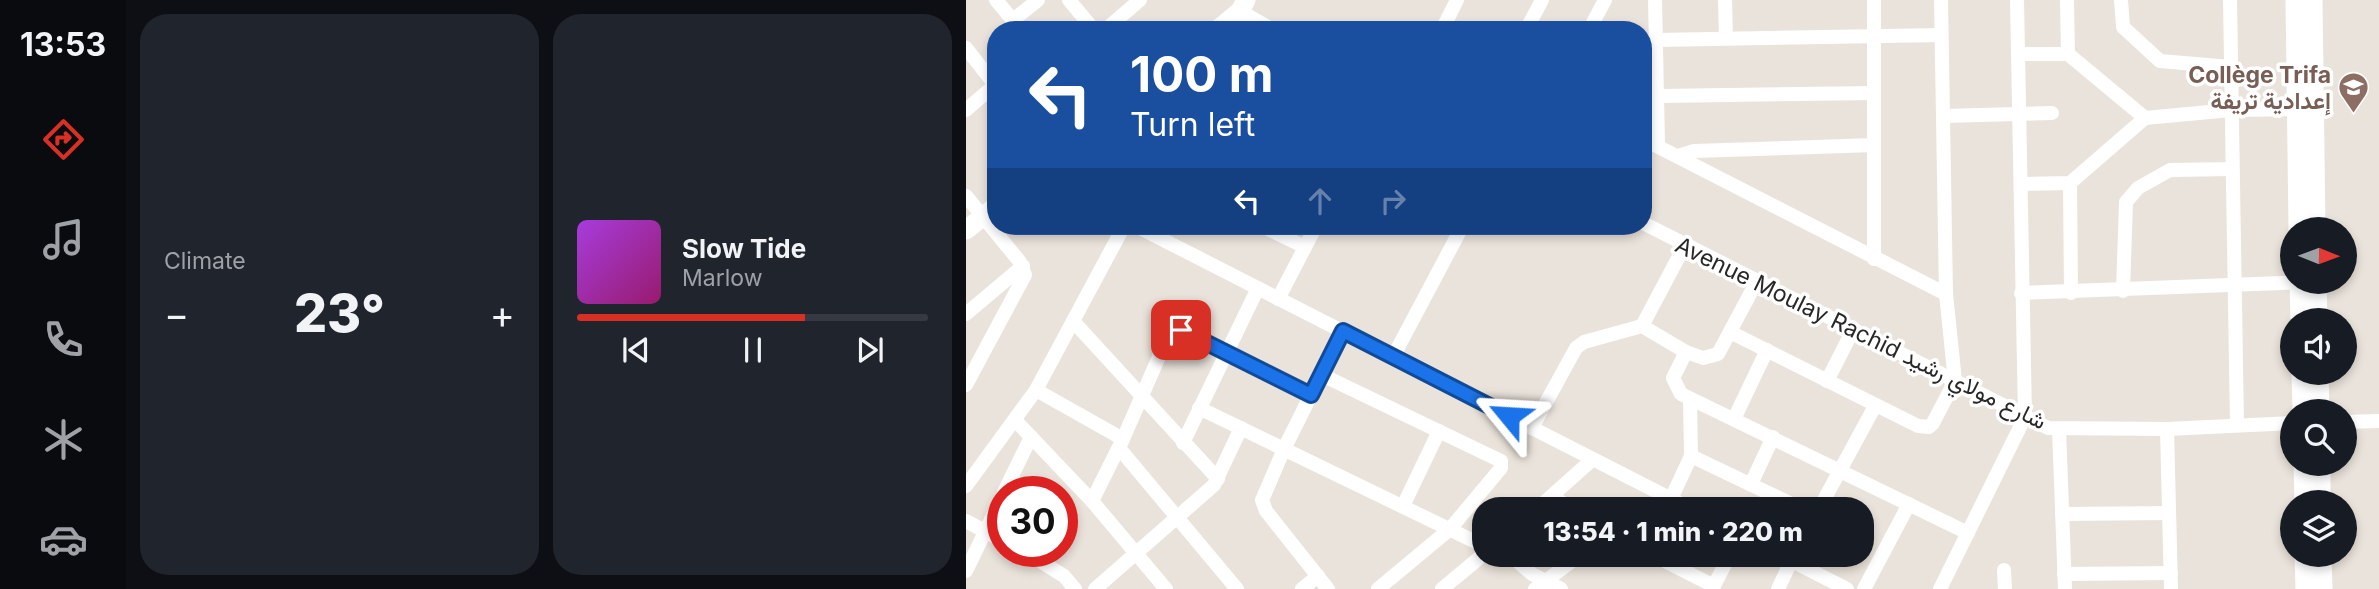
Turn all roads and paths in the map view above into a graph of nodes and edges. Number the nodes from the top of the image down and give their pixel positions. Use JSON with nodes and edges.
{"nodes":[{"id":1,"x":996,"y":0,"type":"edge"},
{"id":2,"x":1038,"y":0,"type":"edge"},
{"id":3,"x":1069,"y":0,"type":"edge"},
{"id":4,"x":1140,"y":0,"type":"edge"},
{"id":5,"x":1457,"y":0,"type":"edge"},
{"id":6,"x":1542,"y":0,"type":"edge"},
{"id":7,"x":1605,"y":0,"type":"edge"},
{"id":8,"x":1655,"y":0,"type":"edge"},
{"id":9,"x":1726,"y":0,"type":"edge"},
{"id":10,"x":1874,"y":0,"type":"edge"},
{"id":11,"x":1941,"y":0,"type":"edge"},
{"id":12,"x":2017,"y":0,"type":"edge"},
{"id":13,"x":2067,"y":0,"type":"edge"},
{"id":14,"x":2121,"y":0,"type":"edge"},
{"id":15,"x":2230,"y":0,"type":"edge"},
{"id":16,"x":2295,"y":0,"type":"edge"},
{"id":17,"x":2313,"y":0,"type":"edge"},
{"id":18,"x":1243,"y":6,"type":"edge"},
{"id":19,"x":1014,"y":21,"type":"edge"},
{"id":20,"x":1020,"y":21,"type":"edge"},
{"id":21,"x":1086,"y":21,"type":"edge"},
{"id":22,"x":1116,"y":21,"type":"edge"},
{"id":23,"x":1227,"y":21,"type":"edge"},
{"id":24,"x":1262,"y":21,"type":"edge"},
{"id":25,"x":1446,"y":21,"type":"edge"},
{"id":26,"x":1531,"y":21,"type":"edge"},
{"id":27,"x":1594,"y":21,"type":"edge"},
{"id":28,"x":1652,"y":26,"type":"edge"},
{"id":29,"x":1874,"y":35,"type":"junction"},
{"id":30,"x":1941,"y":35,"type":"junction"},
{"id":31,"x":1726,"y":38,"type":"junction"},
{"id":32,"x":1652,"y":44,"type":"edge"},
{"id":33,"x":966,"y":48,"type":"edge"},
{"id":34,"x":2018,"y":54,"type":"junction"},
{"id":35,"x":2068,"y":54,"type":"junction"},
{"id":36,"x":1652,"y":56,"type":"edge"},
{"id":37,"x":2231,"y":66,"type":"junction"},
{"id":38,"x":987,"y":75,"type":"edge"},
{"id":39,"x":987,"y":92,"type":"edge"},
{"id":40,"x":1874,"y":93,"type":"junction"},
{"id":41,"x":1659,"y":96,"type":"junction"},
{"id":42,"x":2305,"y":109,"type":"junction"},
{"id":43,"x":966,"y":110,"type":"edge"},
{"id":44,"x":2231,"y":110,"type":"junction"},
{"id":45,"x":2052,"y":113,"type":"dead end"},
{"id":46,"x":2020,"y":114,"type":"junction"},
{"id":47,"x":1944,"y":116,"type":"junction"},
{"id":48,"x":2145,"y":118,"type":"junction"},
{"id":49,"x":1652,"y":122,"type":"edge"},
{"id":50,"x":1652,"y":143,"type":"edge"},
{"id":51,"x":1874,"y":145,"type":"junction"},
{"id":52,"x":1678,"y":156,"type":"junction"},
{"id":53,"x":2232,"y":169,"type":"junction"},
{"id":54,"x":2070,"y":183,"type":"junction"},
{"id":55,"x":2021,"y":184,"type":"junction"},
{"id":56,"x":966,"y":196,"type":"edge"},
{"id":57,"x":987,"y":210,"type":"edge"},
{"id":58,"x":987,"y":213,"type":"edge"},
{"id":59,"x":2299,"y":217,"type":"edge"},
{"id":60,"x":2315,"y":217,"type":"edge"},
{"id":61,"x":1652,"y":228,"type":"edge"},
{"id":62,"x":966,"y":230,"type":"edge"},
{"id":63,"x":1004,"y":235,"type":"edge"},
{"id":64,"x":1119,"y":235,"type":"edge"},
{"id":65,"x":1154,"y":235,"type":"edge"},
{"id":66,"x":1280,"y":235,"type":"edge"},
{"id":67,"x":1311,"y":235,"type":"edge"},
{"id":68,"x":1456,"y":235,"type":"edge"},
{"id":69,"x":1685,"y":245,"type":"junction"},
{"id":70,"x":1305,"y":247,"type":"junction"},
{"id":71,"x":1874,"y":259,"type":"junction"},
{"id":72,"x":1023,"y":266,"type":"junction"},
{"id":73,"x":1757,"y":281,"type":"junction"},
{"id":74,"x":2280,"y":283,"type":"edge"},
{"id":75,"x":2234,"y":287,"type":"junction"},
{"id":76,"x":1258,"y":288,"type":"junction"},
{"id":77,"x":2123,"y":291,"type":"junction"},
{"id":78,"x":2021,"y":293,"type":"junction"},
{"id":79,"x":2071,"y":293,"type":"junction"},
{"id":80,"x":1946,"y":294,"type":"junction"},
{"id":81,"x":1278,"y":299,"type":"junction"},
{"id":82,"x":966,"y":314,"type":"edge"},
{"id":83,"x":1073,"y":321,"type":"junction"},
{"id":84,"x":1642,"y":326,"type":"junction"},
{"id":85,"x":1853,"y":330,"type":"junction"},
{"id":86,"x":1343,"y":331,"type":"junction"},
{"id":87,"x":1730,"y":332,"type":"junction"},
{"id":88,"x":1767,"y":350,"type":"junction"},
{"id":89,"x":1686,"y":352,"type":"junction"},
{"id":90,"x":1226,"y":353,"type":"junction"},
{"id":91,"x":1393,"y":357,"type":"junction"},
{"id":92,"x":1322,"y":374,"type":"junction"},
{"id":93,"x":1827,"y":381,"type":"junction"},
{"id":94,"x":1955,"y":381,"type":"junction"},
{"id":95,"x":966,"y":385,"type":"edge"},
{"id":96,"x":1036,"y":390,"type":"junction"},
{"id":97,"x":1311,"y":395,"type":"junction"},
{"id":98,"x":1141,"y":399,"type":"junction"},
{"id":99,"x":1690,"y":399,"type":"junction"},
{"id":100,"x":1875,"y":405,"type":"junction"},
{"id":101,"x":1199,"y":408,"type":"junction"},
{"id":102,"x":2025,"y":417,"type":"junction"},
{"id":103,"x":1734,"y":419,"type":"junction"},
{"id":104,"x":1016,"y":421,"type":"junction"},
{"id":105,"x":2379,"y":421,"type":"edge"},
{"id":106,"x":2357,"y":422,"type":"edge"},
{"id":107,"x":2280,"y":423,"type":"edge"},
{"id":108,"x":2237,"y":425,"type":"junction"},
{"id":109,"x":1241,"y":428,"type":"junction"},
{"id":110,"x":1532,"y":428,"type":"junction"},
{"id":111,"x":2059,"y":429,"type":"junction"},
{"id":112,"x":2167,"y":429,"type":"junction"},
{"id":113,"x":1439,"y":431,"type":"junction"},
{"id":114,"x":1031,"y":437,"type":"junction"},
{"id":115,"x":1773,"y":438,"type":"junction"},
{"id":116,"x":1183,"y":443,"type":"junction"},
{"id":117,"x":1121,"y":444,"type":"junction"},
{"id":118,"x":1284,"y":449,"type":"junction"},
{"id":119,"x":1691,"y":456,"type":"junction"},
{"id":120,"x":1593,"y":459,"type":"junction"},
{"id":121,"x":1841,"y":469,"type":"junction"},
{"id":122,"x":1012,"y":476,"type":"edge"},
{"id":123,"x":1217,"y":479,"type":"junction"},
{"id":124,"x":1751,"y":484,"type":"junction"},
{"id":125,"x":966,"y":486,"type":"edge"},
{"id":126,"x":1553,"y":496,"type":"edge"},
{"id":127,"x":1667,"y":497,"type":"edge"},
{"id":128,"x":1672,"y":497,"type":"edge"},
{"id":129,"x":1778,"y":497,"type":"edge"},
{"id":130,"x":1826,"y":497,"type":"edge"},
{"id":131,"x":1092,"y":501,"type":"junction"},
{"id":132,"x":1909,"y":504,"type":"junction"},
{"id":133,"x":1404,"y":506,"type":"junction"},
{"id":134,"x":2169,"y":513,"type":"junction"},
{"id":135,"x":2062,"y":514,"type":"junction"},
{"id":136,"x":1177,"y":519,"type":"junction"},
{"id":137,"x":966,"y":521,"type":"edge"},
{"id":138,"x":987,"y":525,"type":"edge"},
{"id":139,"x":1450,"y":529,"type":"junction"},
{"id":140,"x":984,"y":531,"type":"junction"},
{"id":141,"x":987,"y":533,"type":"edge"},
{"id":142,"x":1968,"y":533,"type":"junction"},
{"id":143,"x":1472,"y":540,"type":"edge"},
{"id":144,"x":1137,"y":554,"type":"junction"},
{"id":145,"x":1472,"y":564,"type":"edge"},
{"id":146,"x":1050,"y":567,"type":"edge"},
{"id":147,"x":1522,"y":567,"type":"edge"},
{"id":148,"x":1564,"y":567,"type":"edge"},
{"id":149,"x":1676,"y":567,"type":"edge"},
{"id":150,"x":1724,"y":567,"type":"edge"},
{"id":151,"x":1786,"y":567,"type":"edge"},
{"id":152,"x":1807,"y":567,"type":"edge"},
{"id":153,"x":2304,"y":567,"type":"edge"},
{"id":154,"x":2322,"y":567,"type":"edge"},
{"id":155,"x":2004,"y":570,"type":"dead end"},
{"id":156,"x":966,"y":571,"type":"edge"},
{"id":157,"x":2171,"y":573,"type":"junction"},
{"id":158,"x":2064,"y":574,"type":"junction"},
{"id":159,"x":1318,"y":576,"type":"junction"},
{"id":160,"x":1540,"y":585,"type":"edge"},
{"id":161,"x":1713,"y":587,"type":"edge"},
{"id":162,"x":1075,"y":589,"type":"edge"},
{"id":163,"x":1095,"y":589,"type":"edge"},
{"id":164,"x":1166,"y":589,"type":"edge"},
{"id":165,"x":1237,"y":589,"type":"edge"},
{"id":166,"x":1302,"y":589,"type":"edge"},
{"id":167,"x":1328,"y":589,"type":"edge"},
{"id":168,"x":1378,"y":589,"type":"edge"},
{"id":169,"x":1442,"y":589,"type":"edge"},
{"id":170,"x":1561,"y":589,"type":"edge"},
{"id":171,"x":1778,"y":589,"type":"edge"},
{"id":172,"x":1847,"y":589,"type":"edge"},
{"id":173,"x":1864,"y":589,"type":"edge"},
{"id":174,"x":1940,"y":589,"type":"edge"},
{"id":175,"x":2005,"y":589,"type":"edge"},
{"id":176,"x":2065,"y":589,"type":"edge"},
{"id":177,"x":2171,"y":589,"type":"edge"},
{"id":178,"x":2305,"y":589,"type":"edge"},
{"id":179,"x":2323,"y":589,"type":"edge"}],
"edges":[{"from":1,"to":19,"type":"street"},
{"from":2,"to":20,"type":"street"},
{"from":3,"to":21,"type":"street"},
{"from":4,"to":22,"type":"street"},
{"from":5,"to":25,"type":"street"},
{"from":6,"to":26,"type":"street"},
{"from":7,"to":27,"type":"street"},
{"from":8,"to":28,"type":"street"},
{"from":9,"to":31,"type":"street"},
{"from":10,"to":29,"type":"street"},
{"from":11,"to":30,"type":"street"},
{"from":12,"to":34,"type":"street"},
{"from":13,"to":35,"type":"street"},
{"from":14,"to":37,"type":"street"},
{"from":15,"to":37,"type":"street"},
{"from":16,"to":42,"type":"main road"},
{"from":17,"to":42,"type":"main road"},
{"from":18,"to":23,"type":"main road"},
{"from":18,"to":24,"type":"street"},
{"from":29,"to":30,"type":"street"},
{"from":29,"to":31,"type":"street"},
{"from":29,"to":40,"type":"street"},
{"from":30,"to":47,"type":"street"},
{"from":31,"to":32,"type":"street"},
{"from":33,"to":38,"type":"street"},
{"from":34,"to":35,"type":"street"},
{"from":34,"to":46,"type":"street"},
{"from":35,"to":48,"type":"street"},
{"from":36,"to":41,"type":"street"},
{"from":37,"to":44,"type":"street"},
{"from":39,"to":43,"type":"street"},
{"from":40,"to":41,"type":"street"},
{"from":40,"to":51,"type":"street"},
{"from":41,"to":49,"type":"street"},
{"from":42,"to":44,"type":"street"},
{"from":42,"to":59,"type":"main road"},
{"from":42,"to":60,"type":"main road"},
{"from":44,"to":48,"type":"street"},
{"from":44,"to":53,"type":"street"},
{"from":45,"to":46,"type":"street"},
{"from":46,"to":47,"type":"street"},
{"from":46,"to":55,"type":"street"},
{"from":47,"to":80,"type":"street"},
{"from":48,"to":54,"type":"street"},
{"from":50,"to":52,"type":"street"},
{"from":51,"to":52,"type":"street"},
{"from":51,"to":71,"type":"street"},
{"from":52,"to":71,"type":"street"},
{"from":53,"to":75,"type":"street"},
{"from":53,"to":77,"type":"street"},
{"from":54,"to":55,"type":"street"},
{"from":54,"to":79,"type":"street"},
{"from":55,"to":78,"type":"street"},
{"from":56,"to":57,"type":"street"},
{"from":58,"to":62,"type":"main road"},
{"from":61,"to":69,"type":"street","name":"Avenue Moulay Rachid شارع مولاي رشيد"},
{"from":63,"to":72,"type":"street"},
{"from":64,"to":83,"type":"street"},
{"from":65,"to":76,"type":"street"},
{"from":66,"to":70,"type":"street"},
{"from":67,"to":70,"type":"street"},
{"from":68,"to":91,"type":"street"},
{"from":69,"to":73,"type":"street","name":"Avenue Moulay Rachid شارع مولاي رشيد"},
{"from":69,"to":84,"type":"street"},
{"from":70,"to":81,"type":"street"},
{"from":71,"to":80,"type":"street"},
{"from":72,"to":82,"type":"street"},
{"from":72,"to":95,"type":"street"},
{"from":73,"to":85,"type":"street","name":"Avenue Moulay Rachid شارع مولاي رشيد"},
{"from":73,"to":87,"type":"street"},
{"from":74,"to":75,"type":"street"},
{"from":75,"to":77,"type":"street"},
{"from":75,"to":108,"type":"street"},
{"from":76,"to":81,"type":"street"},
{"from":76,"to":90,"type":"street"},
{"from":77,"to":79,"type":"street"},
{"from":78,"to":79,"type":"street"},
{"from":78,"to":102,"type":"street"},
{"from":80,"to":94,"type":"street"},
{"from":81,"to":86,"type":"street"},
{"from":83,"to":96,"type":"street"},
{"from":83,"to":98,"type":"street"},
{"from":84,"to":89,"type":"street"},
{"from":84,"to":110,"type":"street"},
{"from":85,"to":93,"type":"street"},
{"from":85,"to":94,"type":"street","name":"Avenue Moulay Rachid شارع مولاي رشيد"},
{"from":86,"to":91,"type":"street"},
{"from":86,"to":92,"type":"street"},
{"from":87,"to":88,"type":"street"},
{"from":87,"to":89,"type":"street"},
{"from":88,"to":93,"type":"street"},
{"from":88,"to":103,"type":"street"},
{"from":89,"to":99,"type":"street"},
{"from":90,"to":97,"type":"street"},
{"from":90,"to":98,"type":"street"},
{"from":90,"to":101,"type":"street"},
{"from":91,"to":110,"type":"street"},
{"from":92,"to":97,"type":"street"},
{"from":92,"to":113,"type":"street"},
{"from":93,"to":100,"type":"street"},
{"from":94,"to":100,"type":"street"},
{"from":94,"to":102,"type":"street","name":"Avenue Moulay Rachid شارع مولاي رشيد"},
{"from":96,"to":104,"type":"street"},
{"from":96,"to":117,"type":"street"},
{"from":97,"to":118,"type":"street"},
{"from":98,"to":116,"type":"street"},
{"from":98,"to":117,"type":"street"},
{"from":99,"to":103,"type":"street"},
{"from":99,"to":119,"type":"street"},
{"from":100,"to":121,"type":"street"},
{"from":101,"to":109,"type":"street"},
{"from":101,"to":116,"type":"street"},
{"from":102,"to":111,"type":"street","name":"Avenue Moulay Rachid شارع مولاي رشيد"},
{"from":102,"to":142,"type":"street"},
{"from":103,"to":115,"type":"street"},
{"from":104,"to":114,"type":"street"},
{"from":104,"to":125,"type":"street"},
{"from":105,"to":106,"type":"street"},
{"from":107,"to":108,"type":"street","name":"Avenue Moulay Rachid شارع مولاي رشيد"},
{"from":108,"to":112,"type":"street","name":"Avenue Moulay Rachid شارع مولاي رشيد"},
{"from":109,"to":118,"type":"street"},
{"from":109,"to":123,"type":"street"},
{"from":110,"to":120,"type":"street"},
{"from":111,"to":112,"type":"street","name":"Avenue Moulay Rachid شارع مولاي رشيد"},
{"from":111,"to":135,"type":"street"},
{"from":112,"to":134,"type":"street"},
{"from":113,"to":133,"type":"street"},
{"from":113,"to":139,"type":"street"},
{"from":114,"to":122,"type":"street"},
{"from":114,"to":131,"type":"street"},
{"from":115,"to":121,"type":"street"},
{"from":115,"to":124,"type":"street"},
{"from":116,"to":123,"type":"street"},
{"from":117,"to":131,"type":"street"},
{"from":117,"to":136,"type":"street"},
{"from":118,"to":133,"type":"street"},
{"from":118,"to":159,"type":"street"},
{"from":119,"to":124,"type":"street"},
{"from":119,"to":128,"type":"street"},
{"from":120,"to":126,"type":"street"},
{"from":120,"to":127,"type":"street"},
{"from":121,"to":130,"type":"street"},
{"from":121,"to":132,"type":"street"},
{"from":123,"to":136,"type":"street"},
{"from":124,"to":129,"type":"street"},
{"from":131,"to":144,"type":"street"},
{"from":132,"to":142,"type":"street"},
{"from":132,"to":173,"type":"street"},
{"from":133,"to":139,"type":"street"},
{"from":134,"to":135,"type":"street"},
{"from":134,"to":157,"type":"street"},
{"from":135,"to":158,"type":"street"},
{"from":136,"to":144,"type":"street"},
{"from":136,"to":165,"type":"street"},
{"from":137,"to":140,"type":"street"},
{"from":138,"to":140,"type":"street"},
{"from":139,"to":143,"type":"street"},
{"from":139,"to":168,"type":"street"},
{"from":140,"to":141,"type":"street"},
{"from":140,"to":156,"type":"street"},
{"from":142,"to":174,"type":"street"},
{"from":144,"to":163,"type":"street"},
{"from":144,"to":164,"type":"street"},
{"from":145,"to":169,"type":"street"},
{"from":146,"to":162,"type":"street"},
{"from":147,"to":160,"type":"street"},
{"from":148,"to":160,"type":"street"},
{"from":149,"to":161,"type":"street"},
{"from":150,"to":161,"type":"street"},
{"from":151,"to":171,"type":"street"},
{"from":152,"to":172,"type":"street"},
{"from":153,"to":178,"type":"main road"},
{"from":154,"to":179,"type":"main road"},
{"from":155,"to":175,"type":"street"},
{"from":157,"to":158,"type":"street"},
{"from":157,"to":177,"type":"street"},
{"from":158,"to":176,"type":"street"},
{"from":159,"to":166,"type":"street"},
{"from":159,"to":167,"type":"street"},
{"from":160,"to":170,"type":"street"}]}
